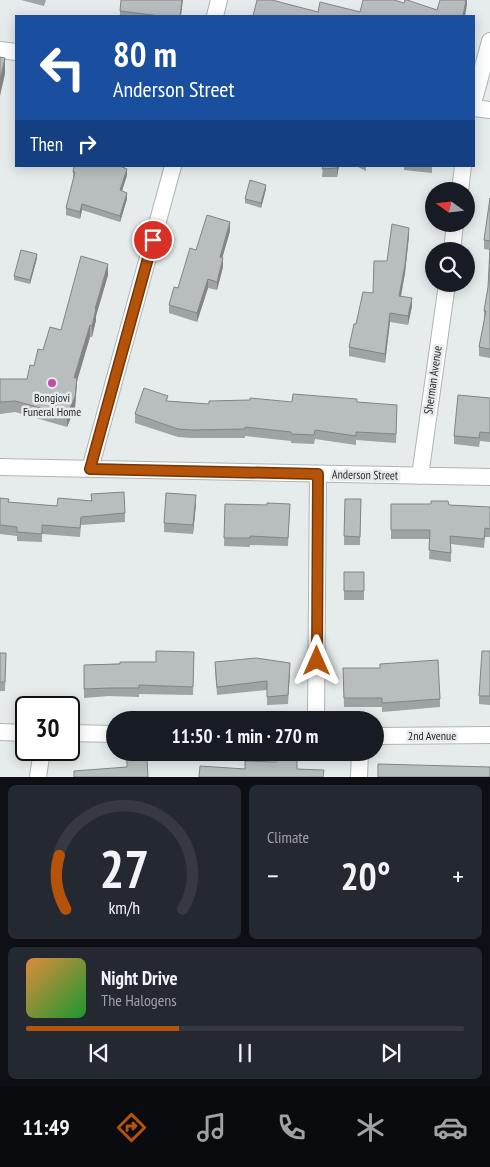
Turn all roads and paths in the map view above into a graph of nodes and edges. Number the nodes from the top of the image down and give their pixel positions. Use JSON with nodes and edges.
{"nodes":[{"id":1,"x":219,"y":0,"type":"edge"},
{"id":2,"x":215,"y":15,"type":"edge"},
{"id":3,"x":490,"y":41,"type":"edge"},
{"id":4,"x":0,"y":50,"type":"edge"},
{"id":5,"x":15,"y":52,"type":"edge"},
{"id":6,"x":475,"y":96,"type":"edge"},
{"id":7,"x":475,"y":108,"type":"edge"},
{"id":8,"x":490,"y":110,"type":"edge"},
{"id":9,"x":173,"y":167,"type":"edge"},
{"id":10,"x":463,"y":167,"type":"edge"},
{"id":11,"x":461,"y":182,"type":"edge"},
{"id":12,"x":446,"y":292,"type":"edge"},
{"id":13,"x":0,"y":467,"type":"edge"},
{"id":14,"x":90,"y":469,"type":"junction"},
{"id":15,"x":318,"y":474,"type":"junction"},
{"id":16,"x":420,"y":476,"type":"junction"},
{"id":17,"x":490,"y":477,"type":"edge"},
{"id":18,"x":316,"y":711,"type":"edge"},
{"id":19,"x":0,"y":732,"type":"edge"},
{"id":20,"x":15,"y":733,"type":"edge"},
{"id":21,"x":80,"y":733,"type":"edge"},
{"id":22,"x":106,"y":734,"type":"edge"},
{"id":23,"x":490,"y":735,"type":"edge"},
{"id":24,"x":384,"y":736,"type":"edge"},
{"id":25,"x":40,"y":761,"type":"edge"},
{"id":26,"x":360,"y":761,"type":"edge"},
{"id":27,"x":38,"y":777,"type":"edge"},
{"id":28,"x":359,"y":777,"type":"edge"}],
"edges":[{"from":1,"to":2,"type":"street"},
{"from":3,"to":6,"type":"street"},
{"from":4,"to":5,"type":"street"},
{"from":7,"to":8,"type":"street"},
{"from":9,"to":14,"type":"street"},
{"from":10,"to":11,"type":"street"},
{"from":12,"to":16,"type":"street","name":"Sherman Avenue"},
{"from":13,"to":14,"type":"street","name":"Anderson Street"},
{"from":14,"to":15,"type":"street","name":"Anderson Street"},
{"from":15,"to":16,"type":"street","name":"Anderson Street"},
{"from":15,"to":18,"type":"street"},
{"from":16,"to":17,"type":"street","name":"Anderson Street"},
{"from":19,"to":20,"type":"street"},
{"from":21,"to":22,"type":"street"},
{"from":23,"to":24,"type":"street","name":"2nd Avenue"},
{"from":25,"to":27,"type":"street"},
{"from":26,"to":28,"type":"street"}]}
